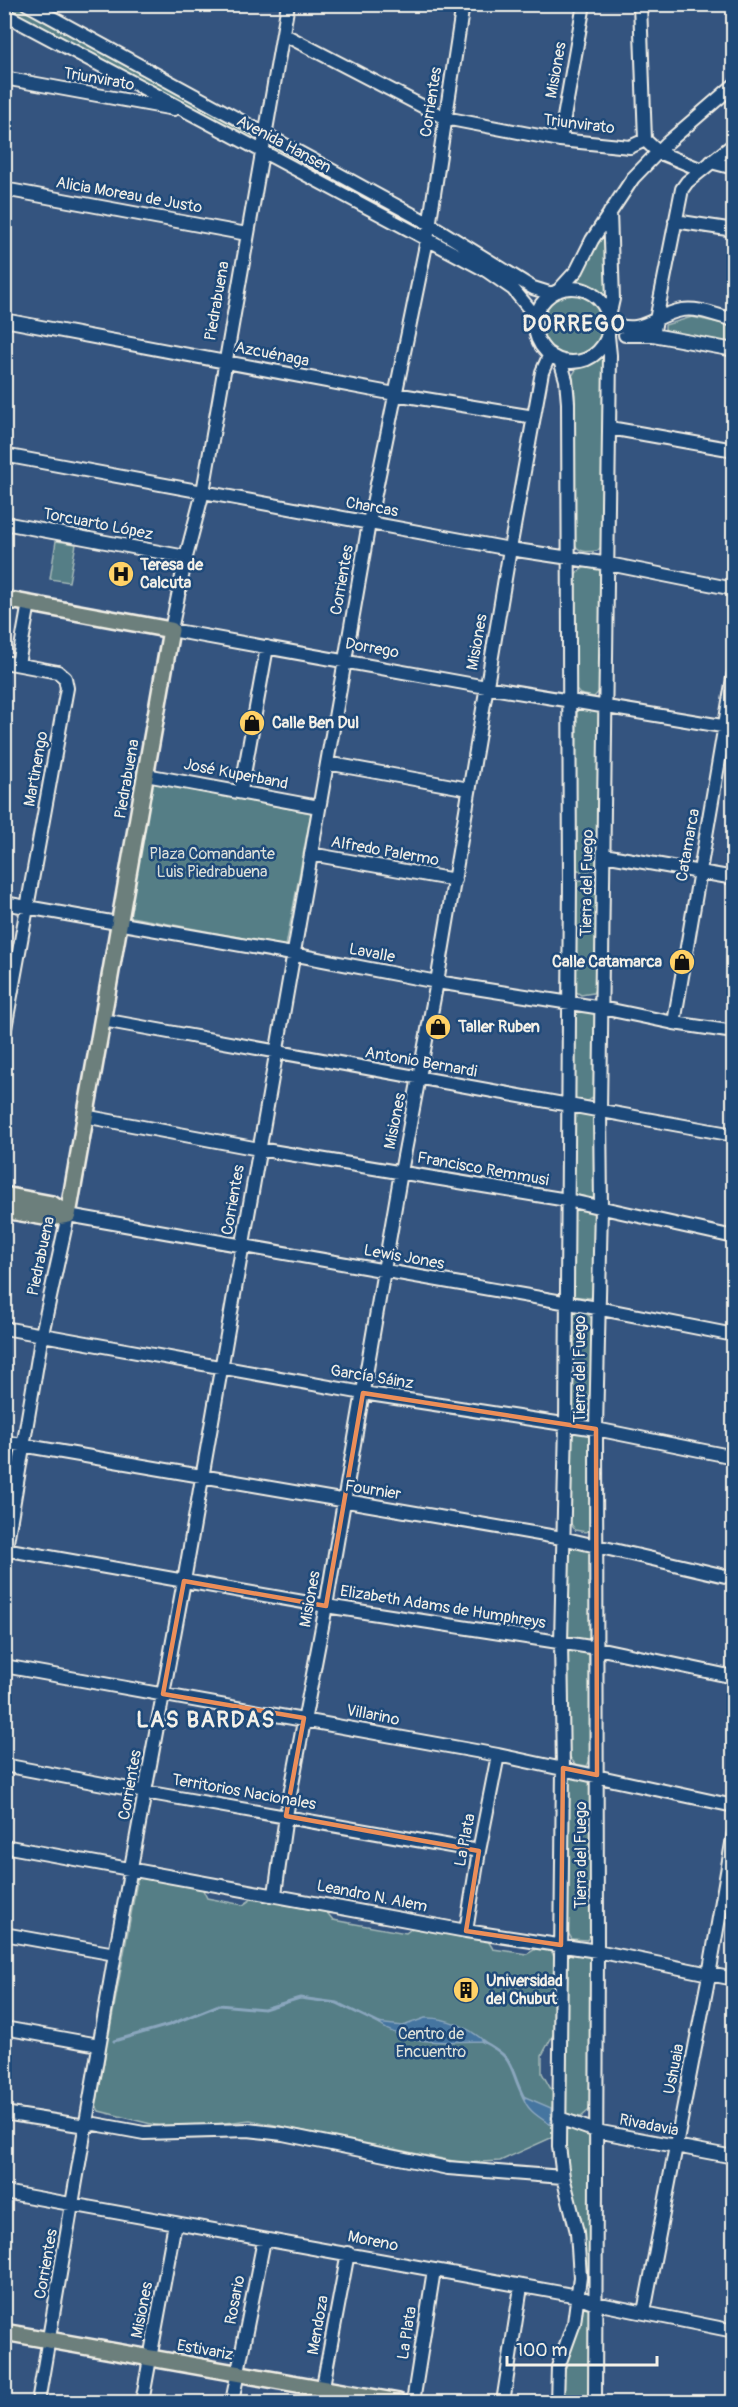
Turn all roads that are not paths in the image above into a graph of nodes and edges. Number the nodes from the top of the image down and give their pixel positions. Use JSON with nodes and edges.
{"nodes":[{"id":1,"x":27,"y":4,"type":"edge"},
{"id":2,"x":288,"y":4,"type":"edge"},
{"id":3,"x":463,"y":4,"type":"edge"},
{"id":4,"x":584,"y":4,"type":"edge"},
{"id":5,"x":640,"y":4,"type":"edge"},
{"id":6,"x":4,"y":14,"type":"edge"},
{"id":7,"x":283,"y":34,"type":"junction"},
{"id":8,"x":4,"y":78,"type":"edge"},
{"id":9,"x":734,"y":85,"type":"edge"},
{"id":10,"x":187,"y":111,"type":"junction"},
{"id":11,"x":445,"y":118,"type":"junction"},
{"id":12,"x":267,"y":135,"type":"junction"},
{"id":13,"x":561,"y":140,"type":"junction"},
{"id":14,"x":645,"y":140,"type":"junction"},
{"id":15,"x":734,"y":144,"type":"edge"},
{"id":16,"x":262,"y":150,"type":"junction"},
{"id":17,"x":658,"y":152,"type":"junction"},
{"id":18,"x":707,"y":166,"type":"junction"},
{"id":19,"x":734,"y":168,"type":"edge"},
{"id":20,"x":4,"y":189,"type":"edge"},
{"id":21,"x":610,"y":211,"type":"junction"},
{"id":22,"x":675,"y":221,"type":"junction"},
{"id":23,"x":428,"y":223,"type":"junction"},
{"id":24,"x":734,"y":230,"type":"edge"},
{"id":25,"x":247,"y":234,"type":"junction"},
{"id":26,"x":427,"y":240,"type":"junction"},
{"id":27,"x":555,"y":292,"type":"junction"},
{"id":28,"x":536,"y":317,"type":"junction"},
{"id":29,"x":4,"y":320,"type":"edge"},
{"id":30,"x":655,"y":320,"type":"junction"},
{"id":31,"x":734,"y":320,"type":"edge"},
{"id":32,"x":609,"y":328,"type":"junction"},
{"id":33,"x":653,"y":334,"type":"junction"},
{"id":34,"x":734,"y":350,"type":"edge"},
{"id":35,"x":555,"y":357,"type":"junction"},
{"id":36,"x":225,"y":362,"type":"junction"},
{"id":37,"x":394,"y":394,"type":"junction"},
{"id":38,"x":534,"y":417,"type":"junction"},
{"id":39,"x":610,"y":428,"type":"junction"},
{"id":40,"x":734,"y":450,"type":"edge"},
{"id":41,"x":4,"y":455,"type":"edge"},
{"id":42,"x":203,"y":492,"type":"junction"},
{"id":43,"x":4,"y":523,"type":"edge"},
{"id":44,"x":369,"y":523,"type":"junction"},
{"id":45,"x":510,"y":549,"type":"junction"},
{"id":46,"x":186,"y":557,"type":"junction"},
{"id":47,"x":569,"y":557,"type":"junction"},
{"id":48,"x":609,"y":564,"type":"junction"},
{"id":49,"x":734,"y":589,"type":"edge"},
{"id":50,"x":4,"y":599,"type":"edge"},
{"id":51,"x":29,"y":603,"type":"junction"},
{"id":52,"x":171,"y":630,"type":"junction"},
{"id":53,"x":267,"y":646,"type":"junction"},
{"id":54,"x":4,"y":662,"type":"edge"},
{"id":55,"x":345,"y":662,"type":"junction"},
{"id":56,"x":18,"y":664,"type":"junction"},
{"id":57,"x":734,"y":672,"type":"edge"},
{"id":58,"x":486,"y":687,"type":"junction"},
{"id":59,"x":570,"y":699,"type":"junction"},
{"id":60,"x":605,"y":705,"type":"junction"},
{"id":61,"x":729,"y":727,"type":"edge"},
{"id":62,"x":327,"y":763,"type":"junction"},
{"id":63,"x":146,"y":775,"type":"junction"},
{"id":64,"x":469,"y":789,"type":"junction"},
{"id":65,"x":241,"y":791,"type":"junction"},
{"id":66,"x":319,"y":807,"type":"junction"},
{"id":67,"x":310,"y":854,"type":"junction"},
{"id":68,"x":604,"y":855,"type":"junction"},
{"id":69,"x":700,"y":872,"type":"junction"},
{"id":70,"x":734,"y":878,"type":"edge"},
{"id":71,"x":455,"y":880,"type":"junction"},
{"id":72,"x":4,"y":903,"type":"edge"},
{"id":73,"x":28,"y":907,"type":"junction"},
{"id":74,"x":120,"y":923,"type":"junction"},
{"id":75,"x":292,"y":954,"type":"junction"},
{"id":76,"x":437,"y":982,"type":"junction"},
{"id":77,"x":568,"y":1004,"type":"junction"},
{"id":78,"x":602,"y":1008,"type":"junction"},
{"id":79,"x":103,"y":1020,"type":"junction"},
{"id":80,"x":674,"y":1023,"type":"junction"},
{"id":81,"x":734,"y":1032,"type":"edge"},
{"id":82,"x":4,"y":1034,"type":"edge"},
{"id":83,"x":276,"y":1053,"type":"junction"},
{"id":84,"x":420,"y":1078,"type":"junction"},
{"id":85,"x":567,"y":1105,"type":"junction"},
{"id":86,"x":600,"y":1111,"type":"junction"},
{"id":87,"x":84,"y":1116,"type":"junction"},
{"id":88,"x":734,"y":1134,"type":"edge"},
{"id":89,"x":259,"y":1149,"type":"junction"},
{"id":90,"x":401,"y":1172,"type":"junction"},
{"id":91,"x":4,"y":1195,"type":"edge"},
{"id":92,"x":567,"y":1200,"type":"junction"},
{"id":93,"x":601,"y":1208,"type":"junction"},
{"id":94,"x":4,"y":1210,"type":"edge"},
{"id":95,"x":68,"y":1215,"type":"junction"},
{"id":96,"x":734,"y":1237,"type":"edge"},
{"id":97,"x":242,"y":1246,"type":"junction"},
{"id":98,"x":384,"y":1272,"type":"junction"},
{"id":99,"x":565,"y":1303,"type":"junction"},
{"id":100,"x":597,"y":1308,"type":"junction"},
{"id":101,"x":4,"y":1328,"type":"edge"},
{"id":102,"x":42,"y":1334,"type":"junction"},
{"id":103,"x":734,"y":1335,"type":"edge"},
{"id":104,"x":220,"y":1367,"type":"junction"},
{"id":105,"x":363,"y":1393,"type":"junction"},
{"id":106,"x":566,"y":1424,"type":"junction"},
{"id":107,"x":596,"y":1429,"type":"junction"},
{"id":108,"x":4,"y":1442,"type":"edge"},
{"id":109,"x":25,"y":1445,"type":"junction"},
{"id":110,"x":734,"y":1458,"type":"edge"},
{"id":111,"x":201,"y":1476,"type":"junction"},
{"id":112,"x":344,"y":1502,"type":"junction"},
{"id":113,"x":562,"y":1538,"type":"junction"},
{"id":114,"x":597,"y":1545,"type":"junction"},
{"id":115,"x":5,"y":1553,"type":"edge"},
{"id":116,"x":734,"y":1578,"type":"edge"},
{"id":117,"x":183,"y":1581,"type":"junction"},
{"id":118,"x":326,"y":1606,"type":"junction"},
{"id":119,"x":561,"y":1642,"type":"junction"},
{"id":120,"x":597,"y":1648,"type":"junction"},
{"id":121,"x":4,"y":1666,"type":"edge"},
{"id":122,"x":734,"y":1677,"type":"edge"},
{"id":123,"x":163,"y":1694,"type":"junction"},
{"id":124,"x":304,"y":1718,"type":"junction"},
{"id":125,"x":498,"y":1755,"type":"junction"},
{"id":126,"x":4,"y":1765,"type":"edge"},
{"id":127,"x":563,"y":1768,"type":"junction"},
{"id":128,"x":597,"y":1775,"type":"junction"},
{"id":129,"x":145,"y":1792,"type":"junction"},
{"id":130,"x":734,"y":1806,"type":"edge"},
{"id":131,"x":286,"y":1816,"type":"junction"},
{"id":132,"x":734,"y":1832,"type":"edge"},
{"id":133,"x":4,"y":1846,"type":"edge"},
{"id":134,"x":479,"y":1851,"type":"junction"},
{"id":135,"x":131,"y":1870,"type":"junction"},
{"id":136,"x":275,"y":1894,"type":"junction"},
{"id":137,"x":466,"y":1930,"type":"junction"},
{"id":138,"x":4,"y":1934,"type":"edge"},
{"id":139,"x":561,"y":1945,"type":"junction"},
{"id":140,"x":597,"y":1951,"type":"junction"},
{"id":141,"x":115,"y":1954,"type":"junction"},
{"id":142,"x":709,"y":1975,"type":"junction"},
{"id":143,"x":734,"y":1979,"type":"edge"},
{"id":144,"x":4,"y":2028,"type":"edge"},
{"id":145,"x":99,"y":2045,"type":"junction"},
{"id":146,"x":4,"y":2113,"type":"edge"},
{"id":147,"x":559,"y":2118,"type":"junction"},
{"id":148,"x":86,"y":2126,"type":"junction"},
{"id":149,"x":596,"y":2131,"type":"junction"},
{"id":150,"x":676,"y":2147,"type":"junction"},
{"id":151,"x":734,"y":2157,"type":"edge"},
{"id":152,"x":563,"y":2177,"type":"junction"},
{"id":153,"x":4,"y":2192,"type":"edge"},
{"id":154,"x":73,"y":2205,"type":"junction"},
{"id":155,"x":175,"y":2223,"type":"junction"},
{"id":156,"x":264,"y":2240,"type":"junction"},
{"id":157,"x":348,"y":2253,"type":"junction"},
{"id":158,"x":434,"y":2270,"type":"junction"},
{"id":159,"x":521,"y":2287,"type":"junction"},
{"id":160,"x":578,"y":2296,"type":"junction"},
{"id":161,"x":595,"y":2302,"type":"junction"},
{"id":162,"x":644,"y":2313,"type":"junction"},
{"id":163,"x":734,"y":2331,"type":"edge"},
{"id":164,"x":4,"y":2332,"type":"edge"},
{"id":165,"x":4,"y":2343,"type":"edge"},
{"id":166,"x":49,"y":2345,"type":"junction"},
{"id":167,"x":149,"y":2363,"type":"junction"},
{"id":168,"x":237,"y":2379,"type":"junction"},
{"id":169,"x":321,"y":2397,"type":"edge"},
{"id":170,"x":38,"y":2403,"type":"edge"},
{"id":171,"x":142,"y":2403,"type":"edge"},
{"id":172,"x":232,"y":2403,"type":"edge"},
{"id":173,"x":340,"y":2403,"type":"edge"},
{"id":174,"x":399,"y":2403,"type":"edge"},
{"id":175,"x":413,"y":2403,"type":"edge"},
{"id":176,"x":503,"y":2403,"type":"edge"},
{"id":177,"x":557,"y":2403,"type":"edge"},
{"id":178,"x":595,"y":2403,"type":"edge"}],
"edges":[{"from":1,"to":12,"type":"street","name":"Avenida Hansen"},
{"from":2,"to":7,"type":"street","name":"Piedrabuena"},
{"from":3,"to":11,"type":"street","name":"Corrientes"},
{"from":4,"to":13,"type":"street","name":"Misiones"},
{"from":5,"to":14,"type":"street"},
{"from":6,"to":10,"type":"street","name":"Avenida Hansen"},
{"from":7,"to":11,"type":"street","name":"Triunvirato"},
{"from":7,"to":12,"type":"street","name":"Piedrabuena"},
{"from":8,"to":10,"type":"street","name":"Triunvirato"},
{"from":9,"to":17,"type":"street"},
{"from":10,"to":16,"type":"street","name":"Avenida Hansen"},
{"from":11,"to":13,"type":"street","name":"Triunvirato"},
{"from":11,"to":23,"type":"street","name":"Corrientes"},
{"from":12,"to":16,"type":"street","name":"Piedrabuena"},
{"from":12,"to":23,"type":"street","name":"Avenida Hansen"},
{"from":13,"to":14,"type":"street","name":"Triunvirato"},
{"from":14,"to":17,"type":"street"},
{"from":15,"to":18,"type":"street"},
{"from":16,"to":25,"type":"street","name":"Piedrabuena"},
{"from":16,"to":26,"type":"street","name":"Avenida Hansen"},
{"from":17,"to":18,"type":"street"},
{"from":17,"to":21,"type":"street"},
{"from":18,"to":19,"type":"street"},
{"from":18,"to":22,"type":"street"},
{"from":20,"to":25,"type":"street","name":"Alicia Moreau de Justo"},
{"from":21,"to":27,"type":"street"},
{"from":21,"to":32,"type":"street","name":"Tierra del Fuego"},
{"from":22,"to":24,"type":"street"},
{"from":22,"to":30,"type":"street"},
{"from":23,"to":26,"type":"street","name":"Corrientes"},
{"from":23,"to":27,"type":"street","name":"Avenida Hansen"},
{"from":25,"to":36,"type":"street","name":"Piedrabuena"},
{"from":26,"to":28,"type":"street","name":"Avenida Hansen"},
{"from":26,"to":37,"type":"street","name":"Corrientes"},
{"from":27,"to":28,"type":"street"},
{"from":27,"to":32,"type":"street"},
{"from":28,"to":35,"type":"street"},
{"from":29,"to":36,"type":"street","name":"Azcuénaga"},
{"from":30,"to":31,"type":"street"},
{"from":30,"to":32,"type":"street"},
{"from":30,"to":33,"type":"street"},
{"from":32,"to":33,"type":"street"},
{"from":32,"to":35,"type":"street"},
{"from":32,"to":39,"type":"street","name":"Tierra del Fuego"},
{"from":33,"to":34,"type":"street"},
{"from":35,"to":38,"type":"street","name":"Misiones"},
{"from":35,"to":47,"type":"street","name":"Tierra del Fuego"},
{"from":36,"to":37,"type":"street","name":"Azcuénaga"},
{"from":36,"to":42,"type":"street","name":"Piedrabuena"},
{"from":37,"to":38,"type":"street","name":"Azcuénaga"},
{"from":37,"to":44,"type":"street","name":"Corrientes"},
{"from":38,"to":45,"type":"street","name":"Misiones"},
{"from":39,"to":40,"type":"street"},
{"from":39,"to":48,"type":"street","name":"Tierra del Fuego"},
{"from":41,"to":42,"type":"street","name":"Charcas"},
{"from":42,"to":44,"type":"street","name":"Charcas"},
{"from":42,"to":46,"type":"street","name":"Piedrabuena"},
{"from":43,"to":46,"type":"street","name":"Torcuarto López"},
{"from":44,"to":45,"type":"street","name":"Charcas"},
{"from":44,"to":55,"type":"street","name":"Corrientes"},
{"from":45,"to":47,"type":"street","name":"Charcas"},
{"from":45,"to":58,"type":"street","name":"Misiones"},
{"from":46,"to":52,"type":"street","name":"Piedrabuena"},
{"from":47,"to":48,"type":"street","name":"Charcas"},
{"from":47,"to":59,"type":"street","name":"Tierra del Fuego"},
{"from":48,"to":49,"type":"street","name":"Charcas"},
{"from":48,"to":60,"type":"street","name":"Tierra del Fuego"},
{"from":50,"to":51,"type":"main road","name":"Dorrego"},
{"from":51,"to":52,"type":"main road","name":"Dorrego"},
{"from":51,"to":56,"type":"street"},
{"from":52,"to":53,"type":"street","name":"Dorrego"},
{"from":52,"to":63,"type":"main road","name":"Piedrabuena"},
{"from":53,"to":55,"type":"street","name":"Dorrego"},
{"from":53,"to":65,"type":"street"},
{"from":54,"to":56,"type":"street"},
{"from":55,"to":58,"type":"street","name":"Dorrego"},
{"from":55,"to":62,"type":"street","name":"Corrientes"},
{"from":56,"to":73,"type":"street","name":"Martinengo"},
{"from":57,"to":61,"type":"street","name":"Catamarca"},
{"from":58,"to":59,"type":"street","name":"Dorrego"},
{"from":58,"to":64,"type":"street","name":"Misiones"},
{"from":59,"to":60,"type":"street","name":"Dorrego"},
{"from":59,"to":77,"type":"street","name":"Tierra del Fuego"},
{"from":60,"to":61,"type":"street","name":"Dorrego"},
{"from":60,"to":68,"type":"street","name":"Tierra del Fuego"},
{"from":61,"to":69,"type":"street","name":"Catamarca"},
{"from":62,"to":64,"type":"street"},
{"from":62,"to":66,"type":"street","name":"Corrientes"},
{"from":63,"to":65,"type":"street","name":"José Kuperband"},
{"from":63,"to":74,"type":"main road","name":"Piedrabuena"},
{"from":64,"to":71,"type":"street","name":"Misiones"},
{"from":65,"to":66,"type":"street","name":"José Kuperband"},
{"from":66,"to":67,"type":"street","name":"Corrientes"},
{"from":67,"to":71,"type":"street","name":"Alfredo Palermo"},
{"from":67,"to":75,"type":"street","name":"Corrientes"},
{"from":68,"to":69,"type":"street"},
{"from":68,"to":78,"type":"street","name":"Tierra del Fuego"},
{"from":69,"to":70,"type":"street"},
{"from":69,"to":80,"type":"street","name":"Catamarca"},
{"from":71,"to":76,"type":"street","name":"Misiones"},
{"from":72,"to":73,"type":"street","name":"Lavalle"},
{"from":73,"to":74,"type":"street","name":"Lavalle"},
{"from":73,"to":82,"type":"street","name":"Martinengo"},
{"from":74,"to":75,"type":"street","name":"Lavalle"},
{"from":74,"to":79,"type":"main road","name":"Piedrabuena"},
{"from":75,"to":76,"type":"street","name":"Lavalle"},
{"from":75,"to":83,"type":"street","name":"Corrientes"},
{"from":76,"to":77,"type":"street","name":"Lavalle"},
{"from":76,"to":84,"type":"street","name":"Misiones"},
{"from":77,"to":78,"type":"street","name":"Lavalle"},
{"from":77,"to":85,"type":"street","name":"Tierra del Fuego"},
{"from":78,"to":80,"type":"street","name":"Lavalle"},
{"from":78,"to":86,"type":"street","name":"Tierra del Fuego"},
{"from":79,"to":83,"type":"street","name":"Antonio Bernardi"},
{"from":79,"to":87,"type":"main road","name":"Piedrabuena"},
{"from":80,"to":81,"type":"street","name":"Lavalle"},
{"from":83,"to":84,"type":"street","name":"Antonio Bernardi"},
{"from":83,"to":89,"type":"street","name":"Corrientes"},
{"from":84,"to":85,"type":"street","name":"Antonio Bernardi"},
{"from":84,"to":90,"type":"street","name":"Misiones"},
{"from":85,"to":86,"type":"street","name":"Antonio Bernardi"},
{"from":85,"to":92,"type":"street","name":"Tierra del Fuego"},
{"from":86,"to":88,"type":"street","name":"Antonio Bernardi"},
{"from":86,"to":93,"type":"street","name":"Tierra del Fuego"},
{"from":87,"to":89,"type":"street","name":"Francisco Remmusi"},
{"from":87,"to":95,"type":"main road","name":"Piedrabuena"},
{"from":89,"to":90,"type":"street","name":"Francisco Remmusi"},
{"from":89,"to":97,"type":"street","name":"Corrientes"},
{"from":90,"to":92,"type":"street","name":"Francisco Remmusi"},
{"from":90,"to":98,"type":"street","name":"Misiones"},
{"from":91,"to":95,"type":"main road","name":"Lewis Jones"},
{"from":92,"to":93,"type":"street","name":"Francisco Remmusi"},
{"from":92,"to":99,"type":"street","name":"Tierra del Fuego"},
{"from":93,"to":96,"type":"street","name":"Francisco Remmusi"},
{"from":93,"to":100,"type":"street","name":"Tierra del Fuego"},
{"from":94,"to":95,"type":"main road","name":"Lewis Jones"},
{"from":95,"to":97,"type":"street","name":"Lewis Jones"},
{"from":95,"to":102,"type":"street","name":"Piedrabuena"},
{"from":97,"to":98,"type":"street","name":"Lewis Jones"},
{"from":97,"to":104,"type":"street","name":"Corrientes"},
{"from":98,"to":99,"type":"street","name":"Lewis Jones"},
{"from":98,"to":105,"type":"street","name":"Misiones"},
{"from":99,"to":100,"type":"street","name":"Lewis Jones"},
{"from":99,"to":106,"type":"street","name":"Tierra del Fuego"},
{"from":100,"to":103,"type":"street","name":"Lewis Jones"},
{"from":100,"to":107,"type":"street","name":"Tierra del Fuego"},
{"from":101,"to":102,"type":"street","name":"García Sáinz"},
{"from":102,"to":104,"type":"street","name":"García Sáinz"},
{"from":102,"to":109,"type":"street","name":"Piedrabuena"},
{"from":104,"to":105,"type":"street","name":"García Sáinz"},
{"from":104,"to":111,"type":"street","name":"Corrientes"},
{"from":105,"to":106,"type":"street","name":"García Sáinz"},
{"from":105,"to":112,"type":"street","name":"Misiones"},
{"from":106,"to":107,"type":"street","name":"García Sáinz"},
{"from":106,"to":113,"type":"street","name":"Tierra del Fuego"},
{"from":107,"to":110,"type":"street","name":"García Sáinz"},
{"from":107,"to":114,"type":"street","name":"Tierra del Fuego"},
{"from":108,"to":109,"type":"street","name":"Fournier"},
{"from":109,"to":111,"type":"street","name":"Fournier"},
{"from":109,"to":115,"type":"street","name":"Piedrabuena"},
{"from":111,"to":112,"type":"street","name":"Fournier"},
{"from":111,"to":117,"type":"street","name":"Corrientes"},
{"from":112,"to":113,"type":"street","name":"Fournier"},
{"from":112,"to":118,"type":"street","name":"Misiones"},
{"from":113,"to":114,"type":"street","name":"Fournier"},
{"from":113,"to":119,"type":"street","name":"Tierra del Fuego"},
{"from":114,"to":116,"type":"street","name":"Fournier"},
{"from":114,"to":120,"type":"street","name":"Tierra del Fuego"},
{"from":115,"to":117,"type":"street","name":"Elizabeth Adams de Humphreys"},
{"from":117,"to":118,"type":"street","name":"Elizabeth Adams de Humphreys"},
{"from":117,"to":123,"type":"street","name":"Corrientes"},
{"from":118,"to":119,"type":"street","name":"Elizabeth Adams de Humphreys"},
{"from":118,"to":124,"type":"street","name":"Misiones"},
{"from":119,"to":120,"type":"street","name":"Elizabeth Adams de Humphreys"},
{"from":119,"to":127,"type":"street","name":"Tierra del Fuego"},
{"from":120,"to":122,"type":"street","name":"Elizabeth Adams de Humphreys"},
{"from":120,"to":128,"type":"street","name":"Tierra del Fuego"},
{"from":121,"to":123,"type":"street","name":"Villarino"},
{"from":123,"to":124,"type":"street","name":"Villarino"},
{"from":123,"to":129,"type":"street","name":"Corrientes"},
{"from":124,"to":125,"type":"street","name":"Villarino"},
{"from":124,"to":131,"type":"street","name":"Misiones"},
{"from":125,"to":127,"type":"street","name":"Villarino"},
{"from":125,"to":134,"type":"street","name":"La Plata"},
{"from":126,"to":129,"type":"street","name":"Territorios Nacionales"},
{"from":127,"to":128,"type":"street","name":"Villarino"},
{"from":127,"to":139,"type":"street","name":"Tierra del Fuego"},
{"from":128,"to":130,"type":"street","name":"Villarino"},
{"from":128,"to":140,"type":"street","name":"Tierra del Fuego"},
{"from":129,"to":131,"type":"street","name":"Territorios Nacionales"},
{"from":129,"to":135,"type":"street","name":"Corrientes"},
{"from":131,"to":134,"type":"street","name":"Territorios Nacionales"},
{"from":131,"to":136,"type":"street","name":"Misiones"},
{"from":132,"to":142,"type":"street","name":"Ushuaia"},
{"from":133,"to":135,"type":"street","name":"Leandro N. Alem"},
{"from":134,"to":137,"type":"street","name":"La Plata"},
{"from":135,"to":136,"type":"street","name":"Leandro N. Alem"},
{"from":135,"to":141,"type":"street","name":"Corrientes"},
{"from":136,"to":137,"type":"street","name":"Leandro N. Alem"},
{"from":137,"to":139,"type":"street","name":"Leandro N. Alem"},
{"from":138,"to":141,"type":"street"},
{"from":139,"to":140,"type":"street","name":"Leandro N. Alem"},
{"from":139,"to":147,"type":"street","name":"Tierra del Fuego"},
{"from":140,"to":142,"type":"street","name":"Leandro N. Alem"},
{"from":140,"to":149,"type":"street","name":"Tierra del Fuego"},
{"from":141,"to":145,"type":"street","name":"Corrientes"},
{"from":142,"to":143,"type":"street","name":"Leandro N. Alem"},
{"from":142,"to":150,"type":"street","name":"Ushuaia"},
{"from":144,"to":145,"type":"street"},
{"from":145,"to":148,"type":"street","name":"Corrientes"},
{"from":146,"to":148,"type":"street"},
{"from":147,"to":149,"type":"street","name":"Rivadavia"},
{"from":147,"to":152,"type":"street","name":"Tierra del Fuego"},
{"from":148,"to":152,"type":"street"},
{"from":148,"to":154,"type":"street","name":"Corrientes"},
{"from":149,"to":150,"type":"street","name":"Rivadavia"},
{"from":149,"to":161,"type":"street","name":"Tierra del Fuego"},
{"from":150,"to":151,"type":"street","name":"Rivadavia"},
{"from":150,"to":162,"type":"street","name":"Ushuaia"},
{"from":152,"to":160,"type":"street","name":"Tierra del Fuego"},
{"from":153,"to":154,"type":"street","name":"Moreno"},
{"from":154,"to":155,"type":"street","name":"Moreno"},
{"from":154,"to":166,"type":"street","name":"Corrientes"},
{"from":155,"to":156,"type":"street","name":"Moreno"},
{"from":155,"to":167,"type":"street","name":"Misiones"},
{"from":156,"to":157,"type":"street","name":"Moreno"},
{"from":156,"to":168,"type":"street","name":"Rosario"},
{"from":157,"to":158,"type":"street","name":"Moreno"},
{"from":157,"to":169,"type":"street","name":"Mendoza"},
{"from":158,"to":159,"type":"street","name":"Moreno"},
{"from":158,"to":175,"type":"street","name":"La Plata"},
{"from":159,"to":160,"type":"street","name":"Moreno"},
{"from":159,"to":176,"type":"street"},
{"from":160,"to":161,"type":"street","name":"Moreno"},
{"from":160,"to":177,"type":"street","name":"Tierra del Fuego"},
{"from":161,"to":162,"type":"street","name":"Moreno"},
{"from":161,"to":178,"type":"street","name":"Tierra del Fuego"},
{"from":162,"to":163,"type":"street","name":"Moreno"},
{"from":164,"to":166,"type":"main road","name":"Estivariz"},
{"from":165,"to":166,"type":"main road","name":"Estivariz"},
{"from":166,"to":167,"type":"main road","name":"Estivariz"},
{"from":166,"to":170,"type":"street","name":"Corrientes"},
{"from":167,"to":168,"type":"main road","name":"Estivariz"},
{"from":167,"to":171,"type":"street","name":"Misiones"},
{"from":168,"to":169,"type":"main road","name":"Estivariz"},
{"from":168,"to":172,"type":"street","name":"Rosario"},
{"from":169,"to":173,"type":"main road","name":"Estivariz"},
{"from":169,"to":174,"type":"main road","name":"Estivariz"}]}
